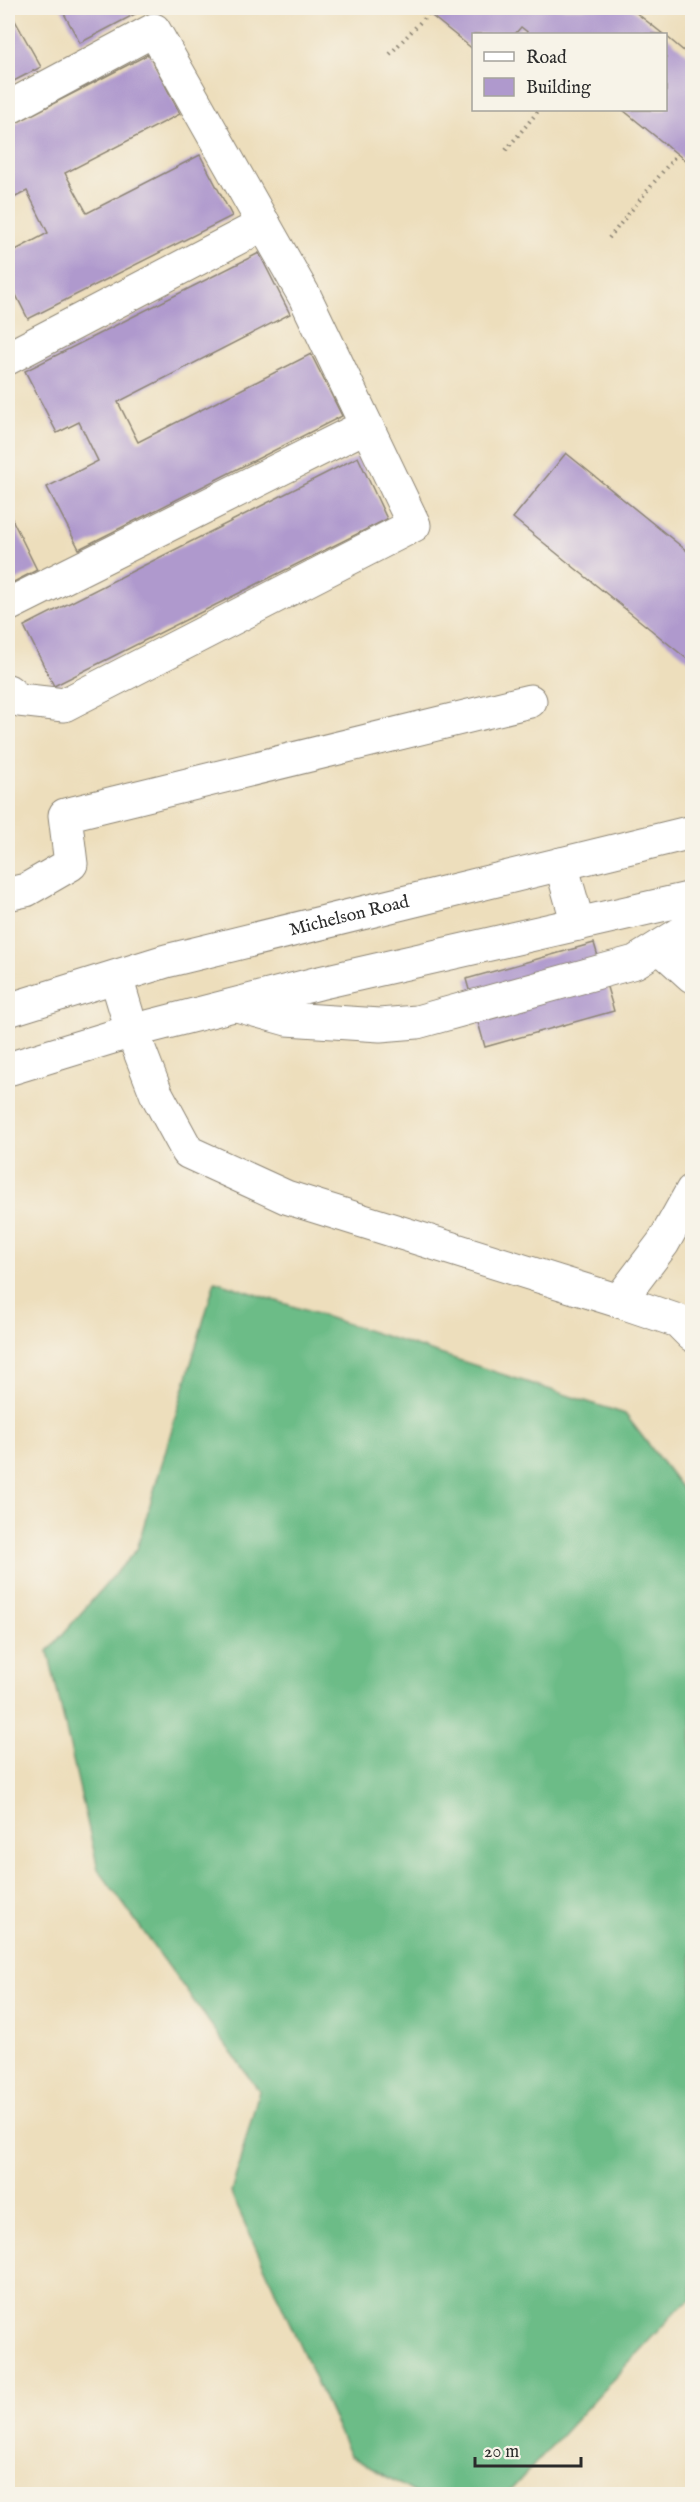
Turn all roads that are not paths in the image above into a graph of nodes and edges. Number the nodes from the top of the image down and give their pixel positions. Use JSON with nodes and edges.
{"nodes":[{"id":1,"x":8,"y":108,"type":"edge"},
{"id":2,"x":264,"y":224,"type":"junction"},
{"id":3,"x":8,"y":358,"type":"edge"},
{"id":4,"x":366,"y":426,"type":"junction"},
{"id":5,"x":8,"y":605,"type":"edge"},
{"id":6,"x":8,"y":691,"type":"edge"},
{"id":7,"x":530,"y":700,"type":"dead end"},
{"id":8,"x":693,"y":832,"type":"edge"},
{"id":9,"x":561,"y":864,"type":"junction"},
{"id":10,"x":8,"y":894,"type":"edge"},
{"id":11,"x":693,"y":898,"type":"edge"},
{"id":12,"x":693,"y":921,"type":"edge"},
{"id":13,"x":578,"y":924,"type":"junction"},
{"id":14,"x":660,"y":947,"type":"junction"},
{"id":15,"x":693,"y":976,"type":"edge"},
{"id":16,"x":116,"y":977,"type":"junction"},
{"id":17,"x":236,"y":1004,"type":"junction"},
{"id":18,"x":8,"y":1010,"type":"edge"},
{"id":19,"x":132,"y":1031,"type":"junction"},
{"id":20,"x":8,"y":1069,"type":"edge"},
{"id":21,"x":693,"y":1191,"type":"edge"},
{"id":22,"x":619,"y":1301,"type":"junction"},
{"id":23,"x":693,"y":1335,"type":"edge"}],
"edges":[{"from":1,"to":2,"type":"street"},
{"from":2,"to":3,"type":"street"},
{"from":2,"to":4,"type":"street"},
{"from":4,"to":5,"type":"street"},
{"from":4,"to":6,"type":"street"},
{"from":7,"to":10,"type":"street"},
{"from":8,"to":9,"type":"street","name":"Michelson Road"},
{"from":9,"to":13,"type":"street"},
{"from":9,"to":16,"type":"street","name":"Michelson Road"},
{"from":11,"to":13,"type":"street"},
{"from":12,"to":14,"type":"street"},
{"from":13,"to":17,"type":"street"},
{"from":14,"to":15,"type":"street"},
{"from":14,"to":17,"type":"street"},
{"from":16,"to":18,"type":"street","name":"Michelson Road"},
{"from":16,"to":19,"type":"street"},
{"from":17,"to":19,"type":"street"},
{"from":19,"to":20,"type":"street"},
{"from":19,"to":22,"type":"street"},
{"from":21,"to":22,"type":"street"},
{"from":22,"to":23,"type":"street"}]}
